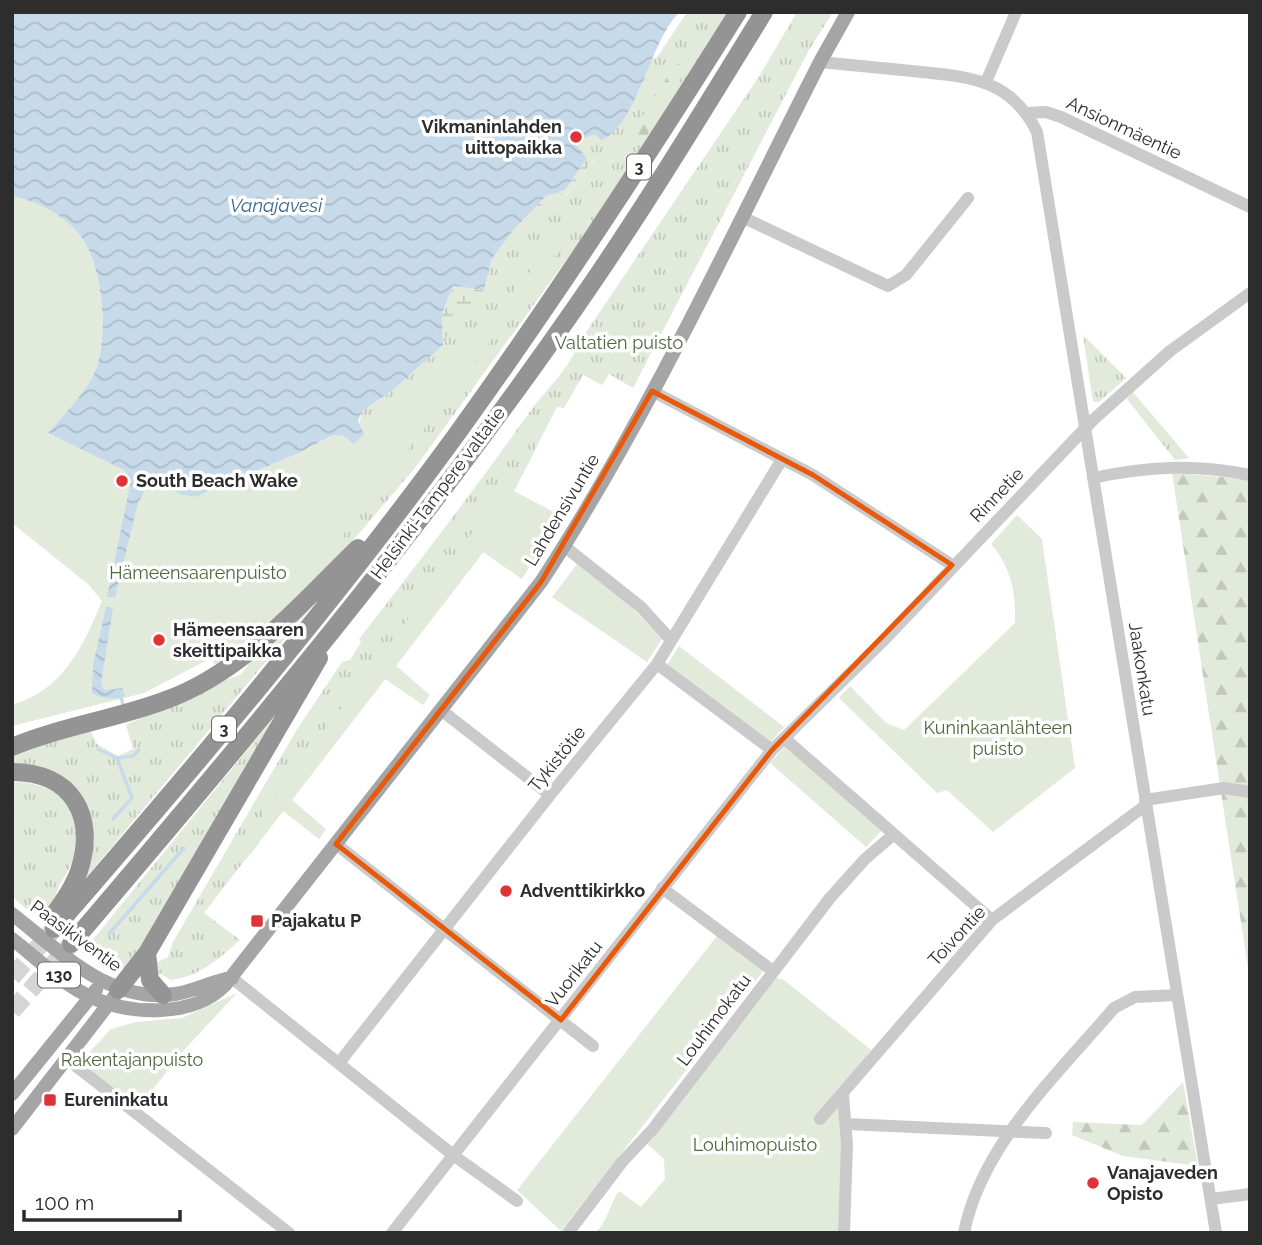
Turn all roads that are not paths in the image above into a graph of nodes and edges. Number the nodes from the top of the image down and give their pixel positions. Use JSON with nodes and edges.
{"nodes":[{"id":1,"x":738,"y":12,"type":"edge"},
{"id":2,"x":764,"y":12,"type":"edge"},
{"id":3,"x":848,"y":12,"type":"edge"},
{"id":4,"x":1016,"y":12,"type":"edge"},
{"id":5,"x":820,"y":62,"type":"junction"},
{"id":6,"x":986,"y":82,"type":"junction"},
{"id":7,"x":1027,"y":113,"type":"junction"},
{"id":8,"x":968,"y":198,"type":"dead end"},
{"id":9,"x":1250,"y":207,"type":"edge"},
{"id":10,"x":742,"y":217,"type":"junction"},
{"id":11,"x":1250,"y":293,"type":"edge"},
{"id":12,"x":652,"y":391,"type":"junction"},
{"id":13,"x":1085,"y":430,"type":"junction"},
{"id":14,"x":781,"y":461,"type":"junction"},
{"id":15,"x":1250,"y":475,"type":"edge"},
{"id":16,"x":1093,"y":478,"type":"junction"},
{"id":17,"x":387,"y":523,"type":"junction"},
{"id":18,"x":564,"y":546,"type":"junction"},
{"id":19,"x":952,"y":565,"type":"junction"},
{"id":20,"x":327,"y":638,"type":"junction"},
{"id":21,"x":670,"y":639,"type":"junction"},
{"id":22,"x":657,"y":664,"type":"junction"},
{"id":23,"x":441,"y":710,"type":"junction"},
{"id":24,"x":784,"y":738,"type":"junction"},
{"id":25,"x":12,"y":747,"type":"edge"},
{"id":26,"x":772,"y":750,"type":"junction"},
{"id":27,"x":12,"y":772,"type":"edge"},
{"id":28,"x":1250,"y":792,"type":"edge"},
{"id":29,"x":550,"y":795,"type":"junction"},
{"id":30,"x":1146,"y":802,"type":"junction"},
{"id":31,"x":893,"y":835,"type":"junction"},
{"id":32,"x":336,"y":844,"type":"junction"},
{"id":33,"x":662,"y":888,"type":"junction"},
{"id":34,"x":12,"y":914,"type":"edge"},
{"id":35,"x":992,"y":920,"type":"junction"},
{"id":36,"x":443,"y":930,"type":"junction"},
{"id":37,"x":12,"y":939,"type":"edge"},
{"id":38,"x":71,"y":944,"type":"tunnel mouth"},
{"id":39,"x":147,"y":953,"type":"junction"},
{"id":40,"x":773,"y":971,"type":"junction"},
{"id":41,"x":232,"y":978,"type":"junction"},
{"id":42,"x":110,"y":992,"type":"junction"},
{"id":43,"x":163,"y":995,"type":"junction"},
{"id":44,"x":1177,"y":995,"type":"junction"},
{"id":45,"x":89,"y":997,"type":"junction"},
{"id":46,"x":561,"y":1020,"type":"junction"},
{"id":47,"x":593,"y":1046,"type":"dead end"},
{"id":48,"x":67,"y":1059,"type":"junction"},
{"id":49,"x":339,"y":1063,"type":"junction"},
{"id":50,"x":12,"y":1094,"type":"edge"},
{"id":51,"x":843,"y":1094,"type":"junction"},
{"id":52,"x":820,"y":1119,"type":"dead end"},
{"id":53,"x":847,"y":1124,"type":"junction"},
{"id":54,"x":12,"y":1129,"type":"edge"},
{"id":55,"x":1008,"y":1132,"type":"junction"},
{"id":56,"x":1046,"y":1133,"type":"dead end"},
{"id":57,"x":453,"y":1155,"type":"junction"},
{"id":58,"x":1250,"y":1195,"type":"edge"},
{"id":59,"x":1210,"y":1199,"type":"junction"},
{"id":60,"x":517,"y":1200,"type":"dead end"},
{"id":61,"x":289,"y":1233,"type":"edge"},
{"id":62,"x":392,"y":1233,"type":"edge"},
{"id":63,"x":568,"y":1233,"type":"edge"},
{"id":64,"x":844,"y":1233,"type":"edge"},
{"id":65,"x":964,"y":1233,"type":"edge"},
{"id":66,"x":1216,"y":1233,"type":"edge"}],
"edges":[{"from":1,"to":17,"type":"highway","name":"Helsinki-Tampere valtatie","number":"3"},
{"from":2,"to":20,"type":"highway","name":"Helsinki-Tampere valtatie","number":"3"},
{"from":3,"to":5,"type":"main road","name":"Lahdensivuntie","number":"130"},
{"from":4,"to":6,"type":"street"},
{"from":5,"to":6,"type":"street"},
{"from":5,"to":10,"type":"main road","name":"Lahdensivuntie","number":"130"},
{"from":6,"to":7,"type":"street"},
{"from":7,"to":9,"type":"street","name":"Ansionmäentie"},
{"from":7,"to":13,"type":"street","name":"Jaakonkatu"},
{"from":8,"to":10,"type":"street"},
{"from":10,"to":12,"type":"main road","name":"Lahdensivuntie","number":"130"},
{"from":11,"to":13,"type":"street","name":"Rinnetie"},
{"from":12,"to":14,"type":"street"},
{"from":12,"to":18,"type":"main road","name":"Lahdensivuntie","number":"130"},
{"from":13,"to":16,"type":"street","name":"Jaakonkatu"},
{"from":13,"to":19,"type":"street","name":"Rinnetie"},
{"from":14,"to":19,"type":"street"},
{"from":14,"to":21,"type":"street","name":"Tykistötie"},
{"from":15,"to":16,"type":"street"},
{"from":16,"to":30,"type":"street","name":"Jaakonkatu"},
{"from":17,"to":25,"type":"highway"},
{"from":17,"to":27,"type":"highway","name":"Helsinki-Tampere valtatie","number":"3"},
{"from":18,"to":21,"type":"street"},
{"from":18,"to":23,"type":"main road","name":"Lahdensivuntie","number":"130"},
{"from":19,"to":24,"type":"street","name":"Rinnetie"},
{"from":20,"to":38,"type":"highway","name":"Helsinki-Tampere valtatie","number":"3"},
{"from":20,"to":39,"type":"highway"},
{"from":21,"to":22,"type":"street","name":"Tykistötie"},
{"from":22,"to":26,"type":"street"},
{"from":22,"to":29,"type":"street","name":"Tykistötie"},
{"from":23,"to":29,"type":"street"},
{"from":23,"to":32,"type":"main road","name":"Lahdensivuntie","number":"130"},
{"from":24,"to":26,"type":"street","name":"Vuorikatu"},
{"from":24,"to":31,"type":"street"},
{"from":26,"to":33,"type":"street","name":"Vuorikatu"},
{"from":28,"to":30,"type":"street"},
{"from":29,"to":36,"type":"street","name":"Tykistötie"},
{"from":30,"to":35,"type":"street","name":"Toivontie"},
{"from":30,"to":44,"type":"street","name":"Jaakonkatu"},
{"from":31,"to":35,"type":"street"},
{"from":31,"to":40,"type":"street","name":"Louhimokatu"},
{"from":32,"to":36,"type":"street"},
{"from":32,"to":41,"type":"main road","name":"Lahdensivuntie","number":"130"},
{"from":33,"to":40,"type":"street"},
{"from":33,"to":46,"type":"street","name":"Vuorikatu"},
{"from":34,"to":42,"type":"main road","name":"Paasikiventie","number":"130"},
{"from":35,"to":51,"type":"street","name":"Toivontie"},
{"from":36,"to":46,"type":"street"},
{"from":36,"to":49,"type":"street","name":"Tykistötie"},
{"from":37,"to":45,"type":"main road","number":"130"},
{"from":39,"to":42,"type":"highway"},
{"from":39,"to":43,"type":"highway"},
{"from":40,"to":63,"type":"street","name":"Louhimokatu"},
{"from":41,"to":42,"type":"main road","name":"Lahdensivuntie","number":"130"},
{"from":41,"to":43,"type":"main road"},
{"from":41,"to":49,"type":"street"},
{"from":42,"to":43,"type":"main road"},
{"from":42,"to":45,"type":"main road"},
{"from":42,"to":48,"type":"main road"},
{"from":44,"to":55,"type":"street"},
{"from":44,"to":59,"type":"street","name":"Jaakonkatu"},
{"from":45,"to":50,"type":"main road"},
{"from":46,"to":47,"type":"street"},
{"from":46,"to":57,"type":"street","name":"Vuorikatu"},
{"from":48,"to":54,"type":"main road"},
{"from":48,"to":61,"type":"street"},
{"from":49,"to":57,"type":"street"},
{"from":51,"to":52,"type":"street","name":"Toivontie"},
{"from":51,"to":53,"type":"street"},
{"from":53,"to":55,"type":"street"},
{"from":53,"to":64,"type":"street"},
{"from":55,"to":56,"type":"street"},
{"from":55,"to":65,"type":"street"},
{"from":57,"to":60,"type":"street"},
{"from":57,"to":62,"type":"street","name":"Vuorikatu"},
{"from":58,"to":59,"type":"street"},
{"from":59,"to":66,"type":"street","name":"Jaakonkatu"}]}
